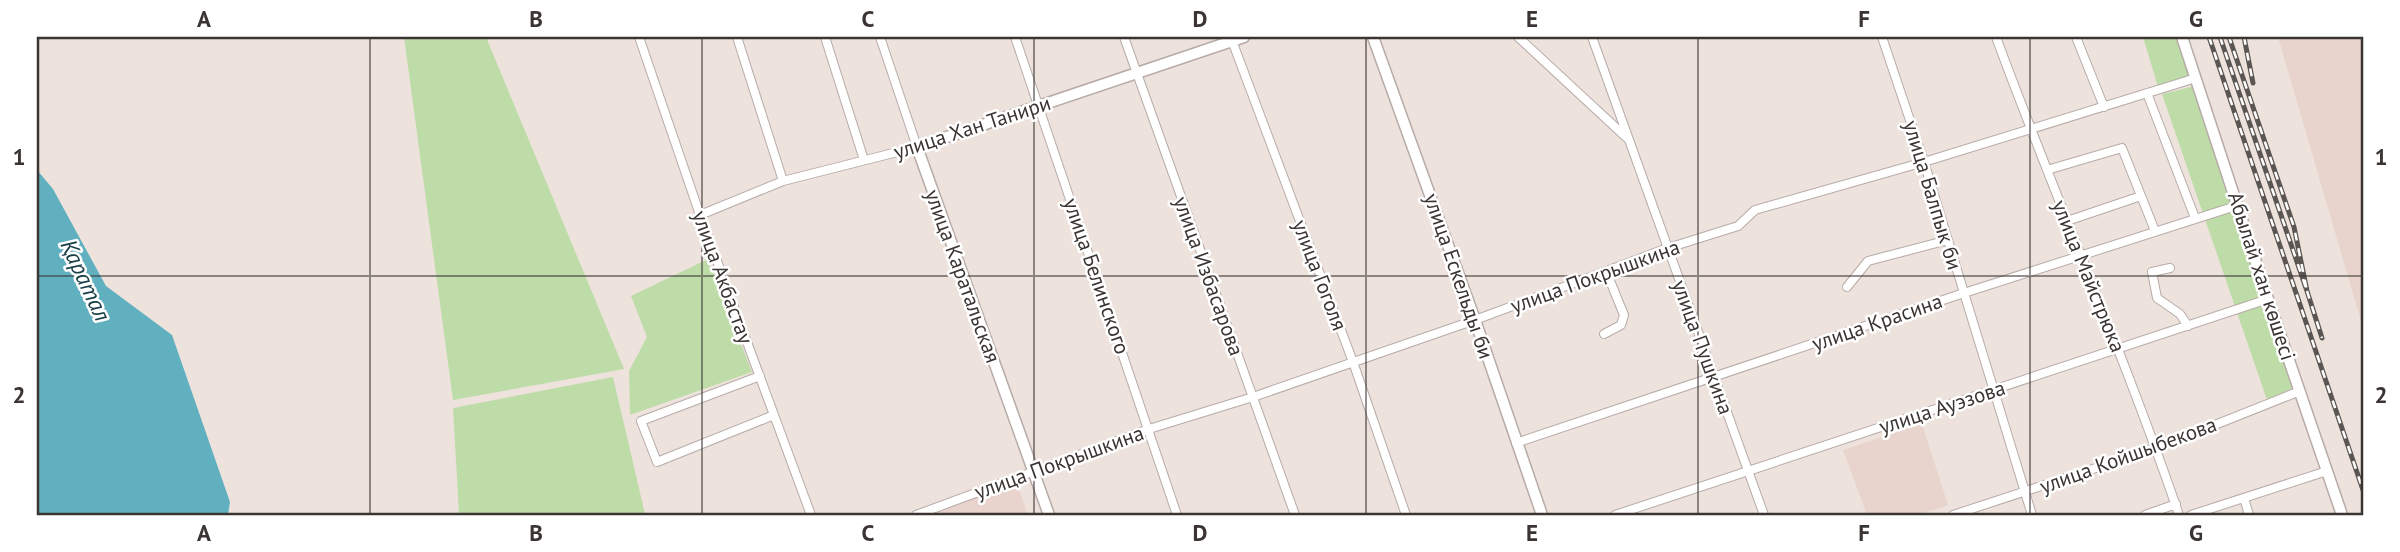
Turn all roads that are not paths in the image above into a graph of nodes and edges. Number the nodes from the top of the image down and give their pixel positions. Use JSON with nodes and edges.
{"nodes":[{"id":1,"x":639,"y":37,"type":"edge"},
{"id":2,"x":737,"y":37,"type":"edge"},
{"id":3,"x":825,"y":37,"type":"edge"},
{"id":4,"x":880,"y":37,"type":"edge"},
{"id":5,"x":1014,"y":37,"type":"edge"},
{"id":6,"x":1124,"y":37,"type":"edge"},
{"id":7,"x":1244,"y":37,"type":"edge"},
{"id":8,"x":1373,"y":37,"type":"edge"},
{"id":9,"x":1518,"y":37,"type":"edge"},
{"id":10,"x":1591,"y":37,"type":"edge"},
{"id":11,"x":1882,"y":37,"type":"edge"},
{"id":12,"x":1996,"y":37,"type":"edge"},
{"id":13,"x":2076,"y":37,"type":"edge"},
{"id":14,"x":2182,"y":37,"type":"edge"},
{"id":15,"x":1231,"y":39,"type":"edge"},
{"id":16,"x":1136,"y":72,"type":"junction"},
{"id":17,"x":2196,"y":78,"type":"junction"},
{"id":18,"x":2147,"y":93,"type":"junction"},
{"id":19,"x":1039,"y":106,"type":"junction"},
{"id":20,"x":2104,"y":107,"type":"junction"},
{"id":21,"x":2030,"y":129,"type":"junction"},
{"id":22,"x":1629,"y":140,"type":"junction"},
{"id":23,"x":917,"y":147,"type":"junction"},
{"id":24,"x":864,"y":160,"type":"junction"},
{"id":25,"x":1924,"y":162,"type":"junction"},
{"id":26,"x":2047,"y":170,"type":"junction"},
{"id":27,"x":783,"y":181,"type":"junction"},
{"id":28,"x":2141,"y":196,"type":"junction"},
{"id":29,"x":2239,"y":205,"type":"junction"},
{"id":30,"x":700,"y":215,"type":"junction"},
{"id":31,"x":2195,"y":218,"type":"junction"},
{"id":32,"x":2067,"y":221,"type":"junction"},
{"id":33,"x":2155,"y":231,"type":"junction"},
{"id":34,"x":1948,"y":240,"type":"junction"},
{"id":35,"x":1668,"y":248,"type":"junction"},
{"id":36,"x":2081,"y":255,"type":"junction"},
{"id":37,"x":2170,"y":268,"type":"dead end"},
{"id":38,"x":1606,"y":271,"type":"junction"},
{"id":39,"x":1847,"y":287,"type":"dead end"},
{"id":40,"x":1964,"y":293,"type":"junction"},
{"id":41,"x":2268,"y":299,"type":"junction"},
{"id":42,"x":1475,"y":320,"type":"junction"},
{"id":43,"x":2188,"y":326,"type":"junction"},
{"id":44,"x":1604,"y":334,"type":"dead end"},
{"id":45,"x":2118,"y":349,"type":"junction"},
{"id":46,"x":1353,"y":362,"type":"junction"},
{"id":47,"x":760,"y":376,"type":"junction"},
{"id":48,"x":1714,"y":377,"type":"junction"},
{"id":49,"x":1993,"y":390,"type":"junction"},
{"id":50,"x":2301,"y":391,"type":"junction"},
{"id":51,"x":1253,"y":397,"type":"junction"},
{"id":52,"x":774,"y":415,"type":"junction"},
{"id":53,"x":1149,"y":429,"type":"junction"},
{"id":54,"x":1516,"y":443,"type":"junction"},
{"id":55,"x":2157,"y":448,"type":"junction"},
{"id":56,"x":1033,"y":471,"type":"junction"},
{"id":57,"x":1748,"y":471,"type":"junction"},
{"id":58,"x":2327,"y":471,"type":"junction"},
{"id":59,"x":2024,"y":492,"type":"junction"},
{"id":60,"x":2244,"y":498,"type":"junction"},
{"id":61,"x":2175,"y":504,"type":"junction"},
{"id":62,"x":811,"y":515,"type":"edge"},
{"id":63,"x":916,"y":515,"type":"edge"},
{"id":64,"x":1049,"y":515,"type":"edge"},
{"id":65,"x":1177,"y":515,"type":"edge"},
{"id":66,"x":1295,"y":515,"type":"edge"},
{"id":67,"x":1406,"y":515,"type":"edge"},
{"id":68,"x":1542,"y":515,"type":"edge"},
{"id":69,"x":1615,"y":515,"type":"edge"},
{"id":70,"x":1764,"y":515,"type":"edge"},
{"id":71,"x":1954,"y":515,"type":"edge"},
{"id":72,"x":2032,"y":515,"type":"edge"},
{"id":73,"x":2145,"y":515,"type":"edge"},
{"id":74,"x":2179,"y":515,"type":"edge"},
{"id":75,"x":2191,"y":515,"type":"edge"},
{"id":76,"x":2249,"y":515,"type":"edge"},
{"id":77,"x":2342,"y":515,"type":"edge"}],
"edges":[{"from":1,"to":30,"type":"street","name":"улица Акбастау"},
{"from":2,"to":27,"type":"street"},
{"from":3,"to":24,"type":"street"},
{"from":4,"to":23,"type":"street","name":"улица Каратальская"},
{"from":5,"to":19,"type":"street","name":"улица Белинского"},
{"from":6,"to":16,"type":"street","name":"улица Избасарова"},
{"from":7,"to":15,"type":"street","name":"улица Хан Танири"},
{"from":8,"to":42,"type":"street","name":"улица Ескельды би"},
{"from":9,"to":22,"type":"street","name":"улица Пушкина"},
{"from":10,"to":22,"type":"street","name":"улица Пушкина"},
{"from":11,"to":25,"type":"street","name":"улица Балпык би"},
{"from":12,"to":21,"type":"street","name":"улица Майстрюка"},
{"from":13,"to":20,"type":"street"},
{"from":14,"to":17,"type":"street","name":"Абылай хан көшесі"},
{"from":15,"to":16,"type":"street","name":"улица Хан Танири"},
{"from":15,"to":46,"type":"street","name":"улица Гоголя"},
{"from":16,"to":19,"type":"street","name":"улица Хан Танири"},
{"from":16,"to":51,"type":"street","name":"улица Избасарова"},
{"from":17,"to":18,"type":"street","name":"улица Покрышкина"},
{"from":17,"to":29,"type":"street","name":"Абылай хан көшесі"},
{"from":18,"to":20,"type":"street","name":"улица Покрышкина"},
{"from":18,"to":31,"type":"street"},
{"from":19,"to":23,"type":"street","name":"улица Хан Танири"},
{"from":19,"to":53,"type":"street","name":"улица Белинского"},
{"from":20,"to":21,"type":"street","name":"улица Покрышкина"},
{"from":21,"to":25,"type":"street","name":"улица Покрышкина"},
{"from":21,"to":26,"type":"street","name":"улица Майстрюка"},
{"from":22,"to":35,"type":"street","name":"улица Пушкина"},
{"from":23,"to":24,"type":"street","name":"улица Хан Танири"},
{"from":23,"to":56,"type":"street","name":"улица Каратальская"},
{"from":24,"to":27,"type":"street","name":"улица Хан Танири"},
{"from":25,"to":34,"type":"street","name":"улица Балпык би"},
{"from":25,"to":35,"type":"street","name":"улица Покрышкина"},
{"from":26,"to":28,"type":"street"},
{"from":26,"to":32,"type":"street","name":"улица Майстрюка"},
{"from":27,"to":30,"type":"street","name":"улица Хан Танири"},
{"from":28,"to":32,"type":"street"},
{"from":28,"to":33,"type":"street"},
{"from":29,"to":31,"type":"street","name":"улица Красина"},
{"from":29,"to":41,"type":"street","name":"Абылай хан көшесі"},
{"from":30,"to":47,"type":"street","name":"улица Акбастау"},
{"from":31,"to":33,"type":"street","name":"улица Красина"},
{"from":32,"to":36,"type":"street","name":"улица Майстрюка"},
{"from":33,"to":36,"type":"street","name":"улица Красина"},
{"from":34,"to":39,"type":"street"},
{"from":34,"to":40,"type":"street","name":"улица Балпык би"},
{"from":35,"to":38,"type":"street","name":"улица Покрышкина"},
{"from":35,"to":48,"type":"street","name":"улица Пушкина"},
{"from":36,"to":40,"type":"street","name":"улица Красина"},
{"from":36,"to":45,"type":"street","name":"улица Майстрюка"},
{"from":37,"to":43,"type":"street"},
{"from":38,"to":42,"type":"street","name":"улица Покрышкина"},
{"from":38,"to":44,"type":"street"},
{"from":40,"to":48,"type":"street","name":"улица Красина"},
{"from":40,"to":49,"type":"street","name":"улица Балпык би"},
{"from":41,"to":43,"type":"street","name":"улица Ауэзова"},
{"from":41,"to":50,"type":"street","name":"Абылай хан көшесі"},
{"from":42,"to":46,"type":"street","name":"улица Покрышкина"},
{"from":42,"to":54,"type":"street","name":"улица Ескельды би"},
{"from":43,"to":45,"type":"street","name":"улица Ауэзова"},
{"from":45,"to":49,"type":"street","name":"улица Ауэзова"},
{"from":45,"to":55,"type":"street","name":"улица Майстрюка"},
{"from":46,"to":51,"type":"street","name":"улица Покрышкина"},
{"from":46,"to":67,"type":"street","name":"улица Гоголя"},
{"from":47,"to":52,"type":"street","name":"улица Акбастау"},
{"from":47,"to":52,"type":"street"},
{"from":48,"to":54,"type":"street","name":"улица Красина"},
{"from":48,"to":57,"type":"street","name":"улица Пушкина"},
{"from":49,"to":57,"type":"street","name":"улица Ауэзова"},
{"from":49,"to":59,"type":"street","name":"улица Балпык би"},
{"from":50,"to":55,"type":"street","name":"улица Койшыбекова"},
{"from":50,"to":58,"type":"street","name":"Абылай хан көшесі"},
{"from":51,"to":53,"type":"street","name":"улица Покрышкина"},
{"from":51,"to":66,"type":"street","name":"улица Избасарова"},
{"from":52,"to":62,"type":"street","name":"улица Акбастау"},
{"from":53,"to":56,"type":"street","name":"улица Покрышкина"},
{"from":53,"to":65,"type":"street","name":"улица Белинского"},
{"from":54,"to":68,"type":"street","name":"улица Ескельды би"},
{"from":55,"to":59,"type":"street","name":"улица Койшыбекова"},
{"from":55,"to":61,"type":"street","name":"улица Майстрюка"},
{"from":56,"to":63,"type":"street","name":"улица Покрышкина"},
{"from":56,"to":64,"type":"street","name":"улица Каратальская"},
{"from":57,"to":69,"type":"street","name":"улица Ауэзова"},
{"from":57,"to":70,"type":"street","name":"улица Пушкина"},
{"from":58,"to":60,"type":"street"},
{"from":58,"to":77,"type":"street","name":"Абылай хан көшесі"},
{"from":59,"to":71,"type":"street","name":"улица Койшыбекова"},
{"from":59,"to":72,"type":"street","name":"улица Балпык би"},
{"from":60,"to":75,"type":"street"},
{"from":60,"to":76,"type":"street"},
{"from":61,"to":73,"type":"street"},
{"from":61,"to":74,"type":"street","name":"улица Майстрюка"}]}
